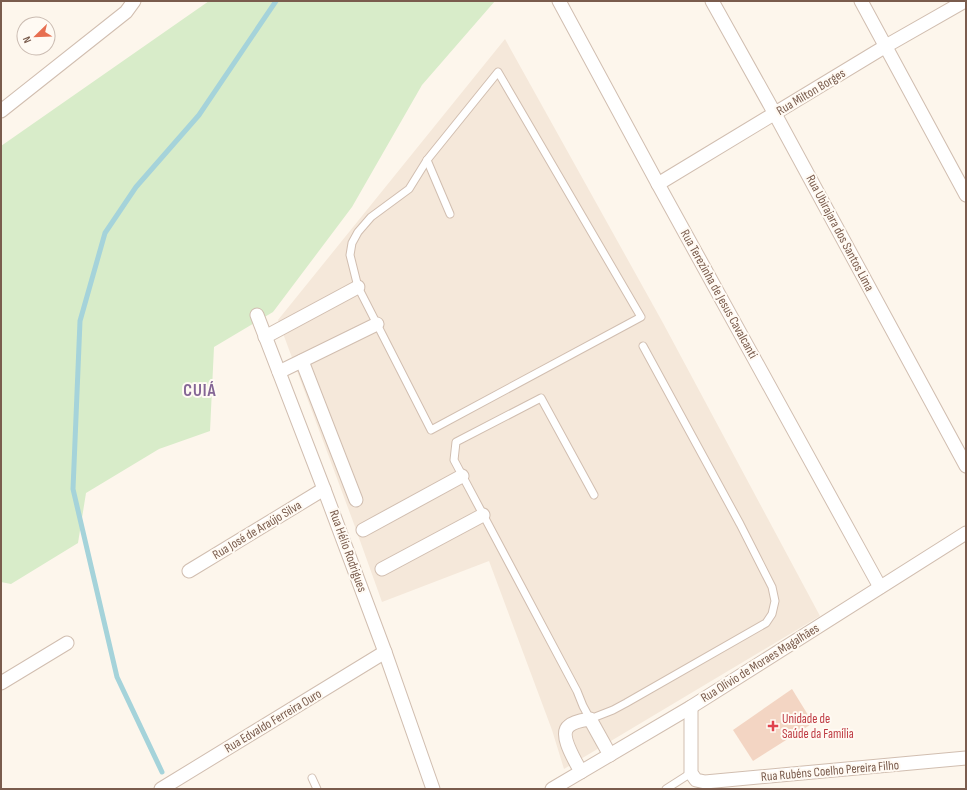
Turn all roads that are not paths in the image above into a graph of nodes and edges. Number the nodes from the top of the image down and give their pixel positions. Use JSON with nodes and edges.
{"nodes":[{"id":1,"x":134,"y":1,"type":"edge"},
{"id":2,"x":559,"y":1,"type":"edge"},
{"id":3,"x":712,"y":1,"type":"edge"},
{"id":4,"x":861,"y":1,"type":"edge"},
{"id":5,"x":965,"y":1,"type":"edge"},
{"id":6,"x":886,"y":46,"type":"junction"},
{"id":7,"x":1,"y":111,"type":"edge"},
{"id":8,"x":775,"y":114,"type":"junction"},
{"id":9,"x":427,"y":160,"type":"junction"},
{"id":10,"x":658,"y":184,"type":"junction"},
{"id":11,"x":966,"y":195,"type":"edge"},
{"id":12,"x":450,"y":214,"type":"dead end"},
{"id":13,"x":358,"y":287,"type":"junction"},
{"id":14,"x":257,"y":315,"type":"dead end"},
{"id":15,"x":377,"y":324,"type":"junction"},
{"id":16,"x":265,"y":337,"type":"junction"},
{"id":17,"x":643,"y":346,"type":"dead end"},
{"id":18,"x":302,"y":361,"type":"junction"},
{"id":19,"x":279,"y":372,"type":"junction"},
{"id":20,"x":966,"y":466,"type":"edge"},
{"id":21,"x":462,"y":476,"type":"junction"},
{"id":22,"x":324,"y":489,"type":"junction"},
{"id":23,"x":594,"y":494,"type":"dead end"},
{"id":24,"x":356,"y":500,"type":"dead end"},
{"id":25,"x":483,"y":515,"type":"junction"},
{"id":26,"x":363,"y":530,"type":"dead end"},
{"id":27,"x":966,"y":533,"type":"edge"},
{"id":28,"x":382,"y":570,"type":"dead end"},
{"id":29,"x":189,"y":571,"type":"dead end"},
{"id":30,"x":880,"y":587,"type":"junction"},
{"id":31,"x":67,"y":644,"type":"dead end"},
{"id":32,"x":385,"y":652,"type":"junction"},
{"id":33,"x":1,"y":683,"type":"edge"},
{"id":34,"x":691,"y":707,"type":"junction"},
{"id":35,"x":590,"y":719,"type":"junction"},
{"id":36,"x":610,"y":755,"type":"junction"},
{"id":37,"x":966,"y":758,"type":"edge"},
{"id":38,"x":581,"y":772,"type":"junction"},
{"id":39,"x":691,"y":773,"type":"junction"},
{"id":40,"x":312,"y":778,"type":"dead end"},
{"id":41,"x":161,"y":789,"type":"edge"},
{"id":42,"x":317,"y":789,"type":"edge"},
{"id":43,"x":433,"y":789,"type":"edge"},
{"id":44,"x":552,"y":789,"type":"edge"},
{"id":45,"x":666,"y":789,"type":"edge"}],
"edges":[{"from":1,"to":7,"type":"street"},
{"from":2,"to":10,"type":"street","name":"Rua Terezinha de Jesus Cavalcanti"},
{"from":3,"to":8,"type":"street","name":"Rua Ubirajara dos Santos Lima"},
{"from":4,"to":6,"type":"street"},
{"from":5,"to":6,"type":"street","name":"Rua Milton Borges"},
{"from":6,"to":8,"type":"street","name":"Rua Milton Borges"},
{"from":6,"to":11,"type":"street"},
{"from":8,"to":10,"type":"street","name":"Rua Milton Borges"},
{"from":8,"to":20,"type":"street","name":"Rua Ubirajara dos Santos Lima"},
{"from":9,"to":12,"type":"lane"},
{"from":9,"to":13,"type":"lane"},
{"from":9,"to":15,"type":"lane"},
{"from":10,"to":30,"type":"street","name":"Rua Terezinha de Jesus Cavalcanti"},
{"from":13,"to":15,"type":"lane"},
{"from":13,"to":16,"type":"street"},
{"from":14,"to":16,"type":"street","name":"Rua Hélio Rodrigues"},
{"from":15,"to":18,"type":"street"},
{"from":16,"to":19,"type":"street","name":"Rua Hélio Rodrigues"},
{"from":17,"to":35,"type":"lane"},
{"from":18,"to":19,"type":"street"},
{"from":18,"to":24,"type":"street"},
{"from":19,"to":22,"type":"street","name":"Rua Hélio Rodrigues"},
{"from":21,"to":23,"type":"lane"},
{"from":21,"to":25,"type":"lane"},
{"from":21,"to":26,"type":"street"},
{"from":22,"to":29,"type":"street","name":"Rua José de Araújo Silva"},
{"from":22,"to":32,"type":"street","name":"Rua Hélio Rodrigues"},
{"from":25,"to":28,"type":"street"},
{"from":25,"to":35,"type":"lane"},
{"from":27,"to":30,"type":"street","name":"Rua Olívio de Moraes Magalhães"},
{"from":30,"to":34,"type":"street","name":"Rua Olívio de Moraes Magalhães"},
{"from":31,"to":33,"type":"street"},
{"from":32,"to":41,"type":"street","name":"Rua Edvaldo Ferreira Ouro"},
{"from":32,"to":43,"type":"street","name":"Rua Hélio Rodrigues"},
{"from":34,"to":36,"type":"street","name":"Rua Olívio de Moraes Magalhães"},
{"from":34,"to":39,"type":"street"},
{"from":35,"to":36,"type":"street"},
{"from":35,"to":38,"type":"street"},
{"from":36,"to":38,"type":"street","name":"Rua Olívio de Moraes Magalhães"},
{"from":37,"to":39,"type":"street","name":"Rua Rubéns Coelho Pereira Filho"},
{"from":38,"to":44,"type":"street","name":"Rua Olívio de Moraes Magalhães"},
{"from":39,"to":45,"type":"lane"},
{"from":40,"to":42,"type":"lane"}]}
